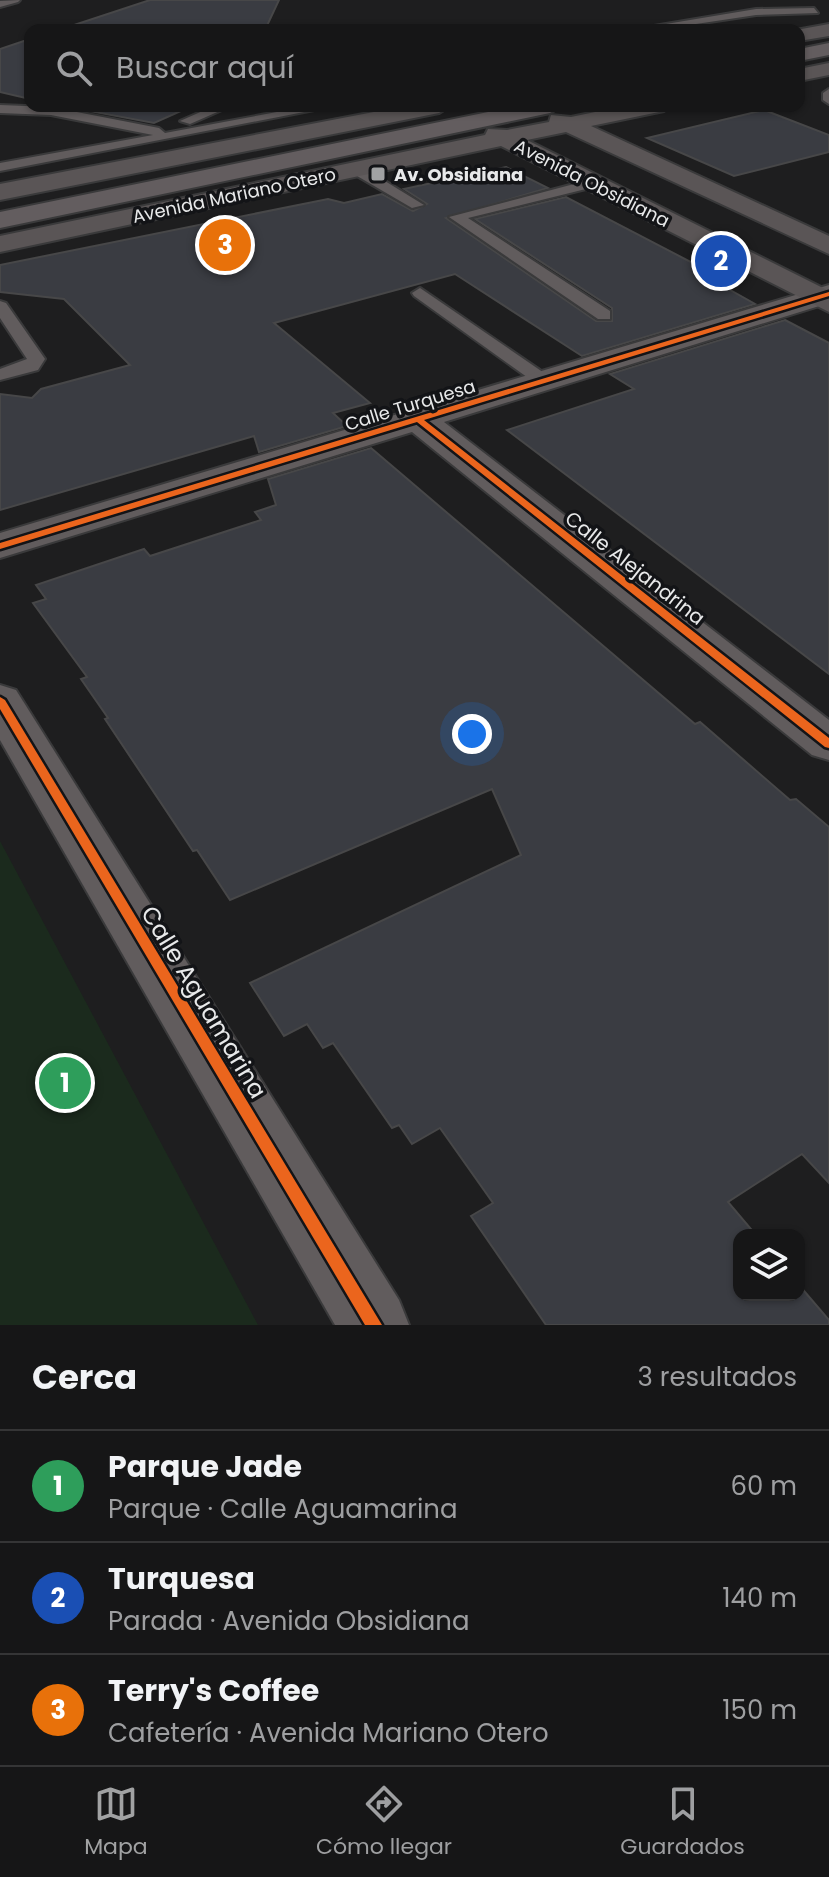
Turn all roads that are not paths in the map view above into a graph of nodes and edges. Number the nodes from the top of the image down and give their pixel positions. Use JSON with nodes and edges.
{"nodes":[{"id":1,"x":15,"y":0,"type":"edge"},
{"id":2,"x":0,"y":4,"type":"edge"},
{"id":3,"x":675,"y":24,"type":"edge"},
{"id":4,"x":743,"y":24,"type":"edge"},
{"id":5,"x":829,"y":30,"type":"edge"},
{"id":6,"x":805,"y":34,"type":"edge"},
{"id":7,"x":829,"y":49,"type":"edge"},
{"id":8,"x":805,"y":54,"type":"edge"},
{"id":9,"x":829,"y":69,"type":"edge"},
{"id":10,"x":805,"y":74,"type":"edge"},
{"id":11,"x":829,"y":93,"type":"edge"},
{"id":12,"x":829,"y":100,"type":"edge"},
{"id":13,"x":0,"y":109,"type":"edge"},
{"id":14,"x":24,"y":110,"type":"edge"},
{"id":15,"x":56,"y":112,"type":"edge"},
{"id":16,"x":211,"y":112,"type":"edge"},
{"id":17,"x":293,"y":112,"type":"edge"},
{"id":18,"x":409,"y":112,"type":"edge"},
{"id":19,"x":452,"y":112,"type":"edge"},
{"id":20,"x":516,"y":112,"type":"edge"},
{"id":21,"x":547,"y":112,"type":"edge"},
{"id":22,"x":629,"y":112,"type":"edge"},
{"id":23,"x":472,"y":122,"type":"junction"},
{"id":24,"x":569,"y":125,"type":"junction"},
{"id":25,"x":161,"y":134,"type":"junction"},
{"id":26,"x":504,"y":138,"type":"junction"},
{"id":27,"x":0,"y":167,"type":"edge"},
{"id":28,"x":357,"y":170,"type":"junction"},
{"id":29,"x":593,"y":183,"type":"junction"},
{"id":30,"x":0,"y":192,"type":"edge"},
{"id":31,"x":217,"y":199,"type":"junction"},
{"id":32,"x":83,"y":202,"type":"junction"},
{"id":33,"x":417,"y":205,"type":"dead end"},
{"id":34,"x":0,"y":220,"type":"edge"},
{"id":35,"x":0,"y":244,"type":"edge"},
{"id":36,"x":829,"y":246,"type":"edge"},
{"id":37,"x":420,"y":293,"type":"dead end"},
{"id":38,"x":825,"y":298,"type":"edge"},
{"id":39,"x":0,"y":306,"type":"edge"},
{"id":40,"x":604,"y":315,"type":"dead end"},
{"id":41,"x":0,"y":375,"type":"edge"},
{"id":42,"x":544,"y":381,"type":"junction"},
{"id":43,"x":418,"y":419,"type":"junction"},
{"id":44,"x":0,"y":546,"type":"edge"},
{"id":45,"x":0,"y":700,"type":"edge"},
{"id":46,"x":829,"y":744,"type":"edge"},
{"id":47,"x":374,"y":1325,"type":"edge"}],
"edges":[{"from":1,"to":2,"type":"lane"},
{"from":3,"to":4,"type":"lane"},
{"from":5,"to":6,"type":"main road"},
{"from":7,"to":8,"type":"main road"},
{"from":9,"to":10,"type":"main road"},
{"from":11,"to":12,"type":"lane"},
{"from":13,"to":14,"type":"lane"},
{"from":15,"to":25,"type":"lane"},
{"from":16,"to":25,"type":"lane"},
{"from":17,"to":25,"type":"lane"},
{"from":18,"to":30,"type":"main road"},
{"from":19,"to":23,"type":"main road","name":"Avenida Obsidiana"},
{"from":20,"to":23,"type":"main road","name":"Avenida Mariano Otero"},
{"from":21,"to":24,"type":"main road","name":"Avenida Obsidiana"},
{"from":22,"to":24,"type":"main road","name":"Avenida Mariano Otero"},
{"from":23,"to":26,"type":"main road","name":"Avenida Obsidiana"},
{"from":23,"to":32,"type":"main road","name":"Avenida Mariano Otero"},
{"from":24,"to":26,"type":"main road","name":"Avenida Mariano Otero"},
{"from":24,"to":36,"type":"main road","name":"Avenida Obsidiana"},
{"from":25,"to":27,"type":"lane"},
{"from":26,"to":28,"type":"main road","name":"Avenida Mariano Otero"},
{"from":26,"to":29,"type":"main road","name":"Avenida Obsidiana"},
{"from":28,"to":31,"type":"main road","name":"Avenida Mariano Otero"},
{"from":28,"to":33,"type":"lane"},
{"from":29,"to":38,"type":"main road","name":"Avenida Obsidiana"},
{"from":29,"to":40,"type":"lane"},
{"from":31,"to":32,"type":"main road"},
{"from":31,"to":35,"type":"main road","name":"Avenida Mariano Otero"},
{"from":32,"to":34,"type":"main road","name":"Avenida Mariano Otero"},
{"from":37,"to":42,"type":"lane"},
{"from":38,"to":42,"type":"street","name":"Calle Turquesa"},
{"from":39,"to":41,"type":"lane"},
{"from":42,"to":43,"type":"street","name":"Calle Turquesa"},
{"from":43,"to":44,"type":"street","name":"Calle Turquesa"},
{"from":43,"to":46,"type":"street","name":"Calle Alejandrina"},
{"from":45,"to":47,"type":"street","name":"Calle Aguamarina"}]}
